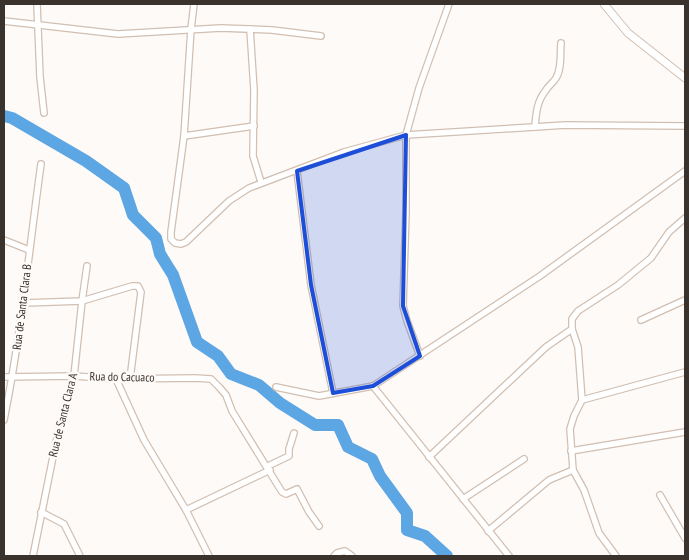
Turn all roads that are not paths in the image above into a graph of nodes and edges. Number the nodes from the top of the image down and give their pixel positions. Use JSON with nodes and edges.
{"nodes":[{"id":1,"x":37,"y":4,"type":"edge"},
{"id":2,"x":194,"y":4,"type":"edge"},
{"id":3,"x":449,"y":4,"type":"edge"},
{"id":4,"x":604,"y":4,"type":"edge"},
{"id":5,"x":4,"y":21,"type":"edge"},
{"id":6,"x":38,"y":26,"type":"junction"},
{"id":7,"x":191,"y":29,"type":"junction"},
{"id":8,"x":250,"y":29,"type":"junction"},
{"id":9,"x":321,"y":36,"type":"dead end"},
{"id":10,"x":561,"y":43,"type":"dead end"},
{"id":11,"x":685,"y":78,"type":"edge"},
{"id":12,"x":44,"y":113,"type":"dead end"},
{"id":13,"x":254,"y":126,"type":"junction"},
{"id":14,"x":685,"y":126,"type":"edge"},
{"id":15,"x":535,"y":127,"type":"junction"},
{"id":16,"x":406,"y":134,"type":"junction"},
{"id":17,"x":184,"y":136,"type":"junction"},
{"id":18,"x":41,"y":164,"type":"dead end"},
{"id":19,"x":685,"y":170,"type":"edge"},
{"id":20,"x":297,"y":171,"type":"junction"},
{"id":21,"x":261,"y":182,"type":"junction"},
{"id":22,"x":685,"y":218,"type":"edge"},
{"id":23,"x":4,"y":240,"type":"edge"},
{"id":24,"x":29,"y":250,"type":"junction"},
{"id":25,"x":87,"y":266,"type":"dead end"},
{"id":26,"x":685,"y":300,"type":"edge"},
{"id":27,"x":82,"y":301,"type":"junction"},
{"id":28,"x":24,"y":303,"type":"junction"},
{"id":29,"x":641,"y":320,"type":"dead end"},
{"id":30,"x":572,"y":329,"type":"junction"},
{"id":31,"x":420,"y":356,"type":"junction"},
{"id":32,"x":685,"y":372,"type":"edge"},
{"id":33,"x":74,"y":376,"type":"junction"},
{"id":34,"x":4,"y":377,"type":"edge"},
{"id":35,"x":13,"y":377,"type":"junction"},
{"id":36,"x":130,"y":378,"type":"junction"},
{"id":37,"x":116,"y":379,"type":"junction"},
{"id":38,"x":374,"y":386,"type":"junction"},
{"id":39,"x":276,"y":387,"type":"dead end"},
{"id":40,"x":333,"y":393,"type":"junction"},
{"id":41,"x":582,"y":400,"type":"junction"},
{"id":42,"x":4,"y":420,"type":"edge"},
{"id":43,"x":685,"y":432,"type":"edge"},
{"id":44,"x":294,"y":433,"type":"dead end"},
{"id":45,"x":572,"y":451,"type":"junction"},
{"id":46,"x":429,"y":457,"type":"junction"},
{"id":47,"x":524,"y":459,"type":"dead end"},
{"id":48,"x":269,"y":468,"type":"junction"},
{"id":49,"x":573,"y":470,"type":"junction"},
{"id":50,"x":660,"y":495,"type":"dead end"},
{"id":51,"x":464,"y":499,"type":"junction"},
{"id":52,"x":186,"y":510,"type":"junction"},
{"id":53,"x":42,"y":512,"type":"junction"},
{"id":54,"x":319,"y":526,"type":"dead end"},
{"id":55,"x":488,"y":531,"type":"junction"},
{"id":56,"x":685,"y":538,"type":"edge"},
{"id":57,"x":33,"y":556,"type":"edge"},
{"id":58,"x":80,"y":556,"type":"edge"},
{"id":59,"x":209,"y":556,"type":"edge"},
{"id":60,"x":334,"y":556,"type":"edge"},
{"id":61,"x":352,"y":556,"type":"edge"},
{"id":62,"x":509,"y":556,"type":"edge"},
{"id":63,"x":616,"y":556,"type":"edge"}],
"edges":[{"from":1,"to":6,"type":"street"},
{"from":2,"to":7,"type":"street"},
{"from":3,"to":16,"type":"street"},
{"from":4,"to":11,"type":"street"},
{"from":5,"to":6,"type":"street"},
{"from":6,"to":7,"type":"street"},
{"from":6,"to":12,"type":"street"},
{"from":7,"to":8,"type":"street"},
{"from":7,"to":17,"type":"street"},
{"from":8,"to":9,"type":"street"},
{"from":8,"to":13,"type":"street"},
{"from":10,"to":15,"type":"street"},
{"from":13,"to":17,"type":"street"},
{"from":13,"to":21,"type":"street"},
{"from":14,"to":15,"type":"street"},
{"from":15,"to":16,"type":"street"},
{"from":16,"to":20,"type":"street"},
{"from":16,"to":31,"type":"street"},
{"from":17,"to":21,"type":"street"},
{"from":18,"to":24,"type":"street"},
{"from":19,"to":31,"type":"street"},
{"from":20,"to":21,"type":"street"},
{"from":20,"to":40,"type":"street"},
{"from":22,"to":30,"type":"street"},
{"from":23,"to":24,"type":"street","name":"Rua de Santa Clara B"},
{"from":24,"to":28,"type":"street","name":"Rua de Santa Clara B"},
{"from":25,"to":27,"type":"street","name":"Rua de Santa Clara A"},
{"from":26,"to":29,"type":"street"},
{"from":27,"to":28,"type":"street"},
{"from":27,"to":33,"type":"street","name":"Rua de Santa Clara A"},
{"from":27,"to":36,"type":"street"},
{"from":28,"to":35,"type":"street","name":"Rua de Santa Clara B"},
{"from":30,"to":41,"type":"street"},
{"from":30,"to":46,"type":"street"},
{"from":31,"to":38,"type":"street"},
{"from":32,"to":41,"type":"street"},
{"from":33,"to":35,"type":"street","name":"Rua do Cacuaco"},
{"from":33,"to":37,"type":"street","name":"Rua do Cacuaco"},
{"from":33,"to":53,"type":"street","name":"Rua de Santa Clara A"},
{"from":34,"to":35,"type":"street","name":"Rua do Cacuaco"},
{"from":35,"to":42,"type":"street","name":"Rua de Santa Clara B"},
{"from":36,"to":37,"type":"street","name":"Rua do Cacuaco"},
{"from":36,"to":48,"type":"street","name":"Rua do Cacuaco"},
{"from":37,"to":52,"type":"street"},
{"from":38,"to":40,"type":"street"},
{"from":38,"to":46,"type":"street"},
{"from":39,"to":40,"type":"street"},
{"from":41,"to":45,"type":"street"},
{"from":43,"to":45,"type":"street"},
{"from":44,"to":48,"type":"street"},
{"from":45,"to":49,"type":"street"},
{"from":46,"to":51,"type":"street"},
{"from":47,"to":51,"type":"street"},
{"from":48,"to":52,"type":"street"},
{"from":48,"to":54,"type":"street"},
{"from":49,"to":55,"type":"street"},
{"from":49,"to":63,"type":"street"},
{"from":50,"to":56,"type":"street"},
{"from":51,"to":55,"type":"street"},
{"from":52,"to":59,"type":"street"},
{"from":53,"to":57,"type":"street","name":"Rua de Santa Clara A"},
{"from":53,"to":58,"type":"street"},
{"from":55,"to":62,"type":"street"},
{"from":60,"to":61,"type":"street"}]}
